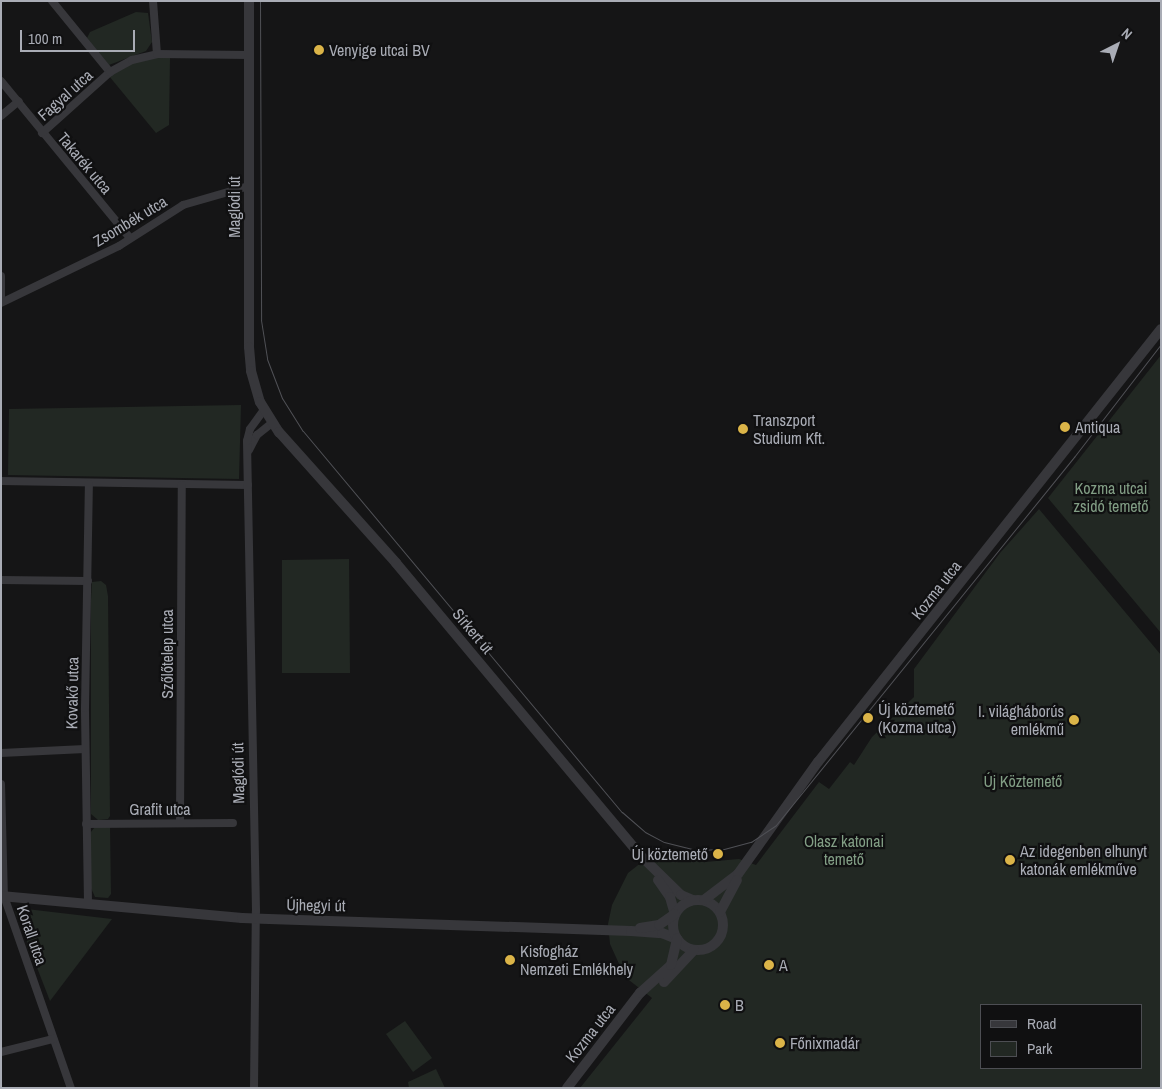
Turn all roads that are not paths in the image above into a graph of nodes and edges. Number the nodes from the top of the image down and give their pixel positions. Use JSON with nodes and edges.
{"nodes":[{"id":1,"x":52,"y":1,"type":"edge"},
{"id":2,"x":153,"y":1,"type":"edge"},
{"id":3,"x":249,"y":1,"type":"edge"},
{"id":4,"x":157,"y":54,"type":"junction"},
{"id":5,"x":249,"y":55,"type":"junction"},
{"id":6,"x":110,"y":72,"type":"junction"},
{"id":7,"x":1,"y":81,"type":"edge"},
{"id":8,"x":19,"y":101,"type":"junction"},
{"id":9,"x":1,"y":116,"type":"edge"},
{"id":10,"x":42,"y":133,"type":"junction"},
{"id":11,"x":249,"y":186,"type":"junction"},
{"id":12,"x":130,"y":238,"type":"junction"},
{"id":13,"x":1,"y":276,"type":"edge"},
{"id":14,"x":1,"y":302,"type":"edge"},
{"id":15,"x":1161,"y":329,"type":"edge"},
{"id":16,"x":264,"y":410,"type":"junction"},
{"id":17,"x":272,"y":423,"type":"junction"},
{"id":18,"x":248,"y":457,"type":"junction"},
{"id":19,"x":1,"y":482,"type":"edge"},
{"id":20,"x":89,"y":484,"type":"junction"},
{"id":21,"x":248,"y":485,"type":"junction"},
{"id":22,"x":182,"y":486,"type":"junction"},
{"id":23,"x":1,"y":580,"type":"edge"},
{"id":24,"x":88,"y":581,"type":"junction"},
{"id":25,"x":85,"y":749,"type":"junction"},
{"id":26,"x":1,"y":754,"type":"edge"},
{"id":27,"x":1,"y":784,"type":"edge"},
{"id":28,"x":180,"y":823,"type":"junction"},
{"id":29,"x":233,"y":823,"type":"dead end"},
{"id":30,"x":86,"y":824,"type":"junction"},
{"id":31,"x":647,"y":862,"type":"junction"},
{"id":32,"x":738,"y":874,"type":"junction"},
{"id":33,"x":3,"y":896,"type":"edge"},
{"id":34,"x":698,"y":900,"type":"junction"},
{"id":35,"x":88,"y":903,"type":"junction"},
{"id":36,"x":720,"y":912,"type":"junction"},
{"id":37,"x":676,"y":914,"type":"junction"},
{"id":38,"x":256,"y":919,"type":"junction"},
{"id":39,"x":631,"y":931,"type":"junction"},
{"id":40,"x":677,"y":939,"type":"junction"},
{"id":41,"x":694,"y":950,"type":"junction"},
{"id":42,"x":638,"y":998,"type":"junction"},
{"id":43,"x":54,"y":1039,"type":"junction"},
{"id":44,"x":1,"y":1052,"type":"edge"},
{"id":45,"x":72,"y":1088,"type":"edge"},
{"id":46,"x":254,"y":1088,"type":"edge"},
{"id":47,"x":567,"y":1088,"type":"edge"}],
"edges":[{"from":1,"to":6,"type":"street"},
{"from":2,"to":4,"type":"street"},
{"from":3,"to":5,"type":"street","name":"Maglódi út"},
{"from":4,"to":5,"type":"street","name":"Fagyal utca"},
{"from":4,"to":6,"type":"street","name":"Fagyal utca"},
{"from":5,"to":11,"type":"street","name":"Maglódi út"},
{"from":6,"to":10,"type":"street","name":"Fagyal utca"},
{"from":7,"to":8,"type":"street","name":"Takarék utca"},
{"from":8,"to":9,"type":"street"},
{"from":8,"to":10,"type":"street","name":"Takarék utca"},
{"from":10,"to":12,"type":"street","name":"Takarék utca"},
{"from":11,"to":12,"type":"street","name":"Zsombék utca"},
{"from":11,"to":16,"type":"street","name":"Maglódi út"},
{"from":12,"to":14,"type":"street","name":"Zsombék utca"},
{"from":13,"to":14,"type":"street"},
{"from":15,"to":32,"type":"street","name":"Kozma utca"},
{"from":16,"to":17,"type":"street","name":"Maglódi út"},
{"from":16,"to":18,"type":"street","name":"Maglódi út"},
{"from":17,"to":18,"type":"street","name":"Maglódi út"},
{"from":17,"to":31,"type":"street","name":"Sírkert út"},
{"from":18,"to":21,"type":"street","name":"Maglódi út"},
{"from":19,"to":20,"type":"street"},
{"from":20,"to":22,"type":"street"},
{"from":20,"to":24,"type":"street","name":"Kovakő utca"},
{"from":21,"to":22,"type":"street"},
{"from":21,"to":38,"type":"street","name":"Maglódi út"},
{"from":22,"to":28,"type":"street","name":"Szőlőtelep utca"},
{"from":23,"to":24,"type":"street"},
{"from":24,"to":25,"type":"street","name":"Kovakő utca"},
{"from":25,"to":26,"type":"street"},
{"from":25,"to":30,"type":"street","name":"Kovakő utca"},
{"from":27,"to":33,"type":"street","name":"Korall utca"},
{"from":28,"to":29,"type":"street","name":"Grafit utca"},
{"from":28,"to":30,"type":"street","name":"Grafit utca"},
{"from":30,"to":35,"type":"street","name":"Kovakő utca"},
{"from":31,"to":34,"type":"street","name":"Sírkert út"},
{"from":31,"to":37,"type":"street","name":"Sírkert út"},
{"from":32,"to":34,"type":"street","name":"Kozma utca"},
{"from":32,"to":36,"type":"street","name":"Kozma utca"},
{"from":33,"to":35,"type":"street","name":"Újhegyi út"},
{"from":33,"to":43,"type":"street","name":"Korall utca"},
{"from":34,"to":36,"type":"street"},
{"from":34,"to":37,"type":"street","name":"Kozma utca"},
{"from":35,"to":38,"type":"street","name":"Újhegyi út"},
{"from":36,"to":41,"type":"street","name":"Kozma utca"},
{"from":37,"to":39,"type":"street","name":"Újhegyi út"},
{"from":37,"to":40,"type":"street","name":"Kozma utca"},
{"from":38,"to":39,"type":"street","name":"Újhegyi út"},
{"from":38,"to":46,"type":"street","name":"Maglódi út"},
{"from":39,"to":40,"type":"street","name":"Újhegyi út"},
{"from":40,"to":41,"type":"street"},
{"from":40,"to":42,"type":"street","name":"Kozma utca"},
{"from":41,"to":42,"type":"street","name":"Kozma utca"},
{"from":42,"to":47,"type":"street","name":"Kozma utca"},
{"from":43,"to":44,"type":"street"},
{"from":43,"to":45,"type":"street","name":"Korall utca"}]}
